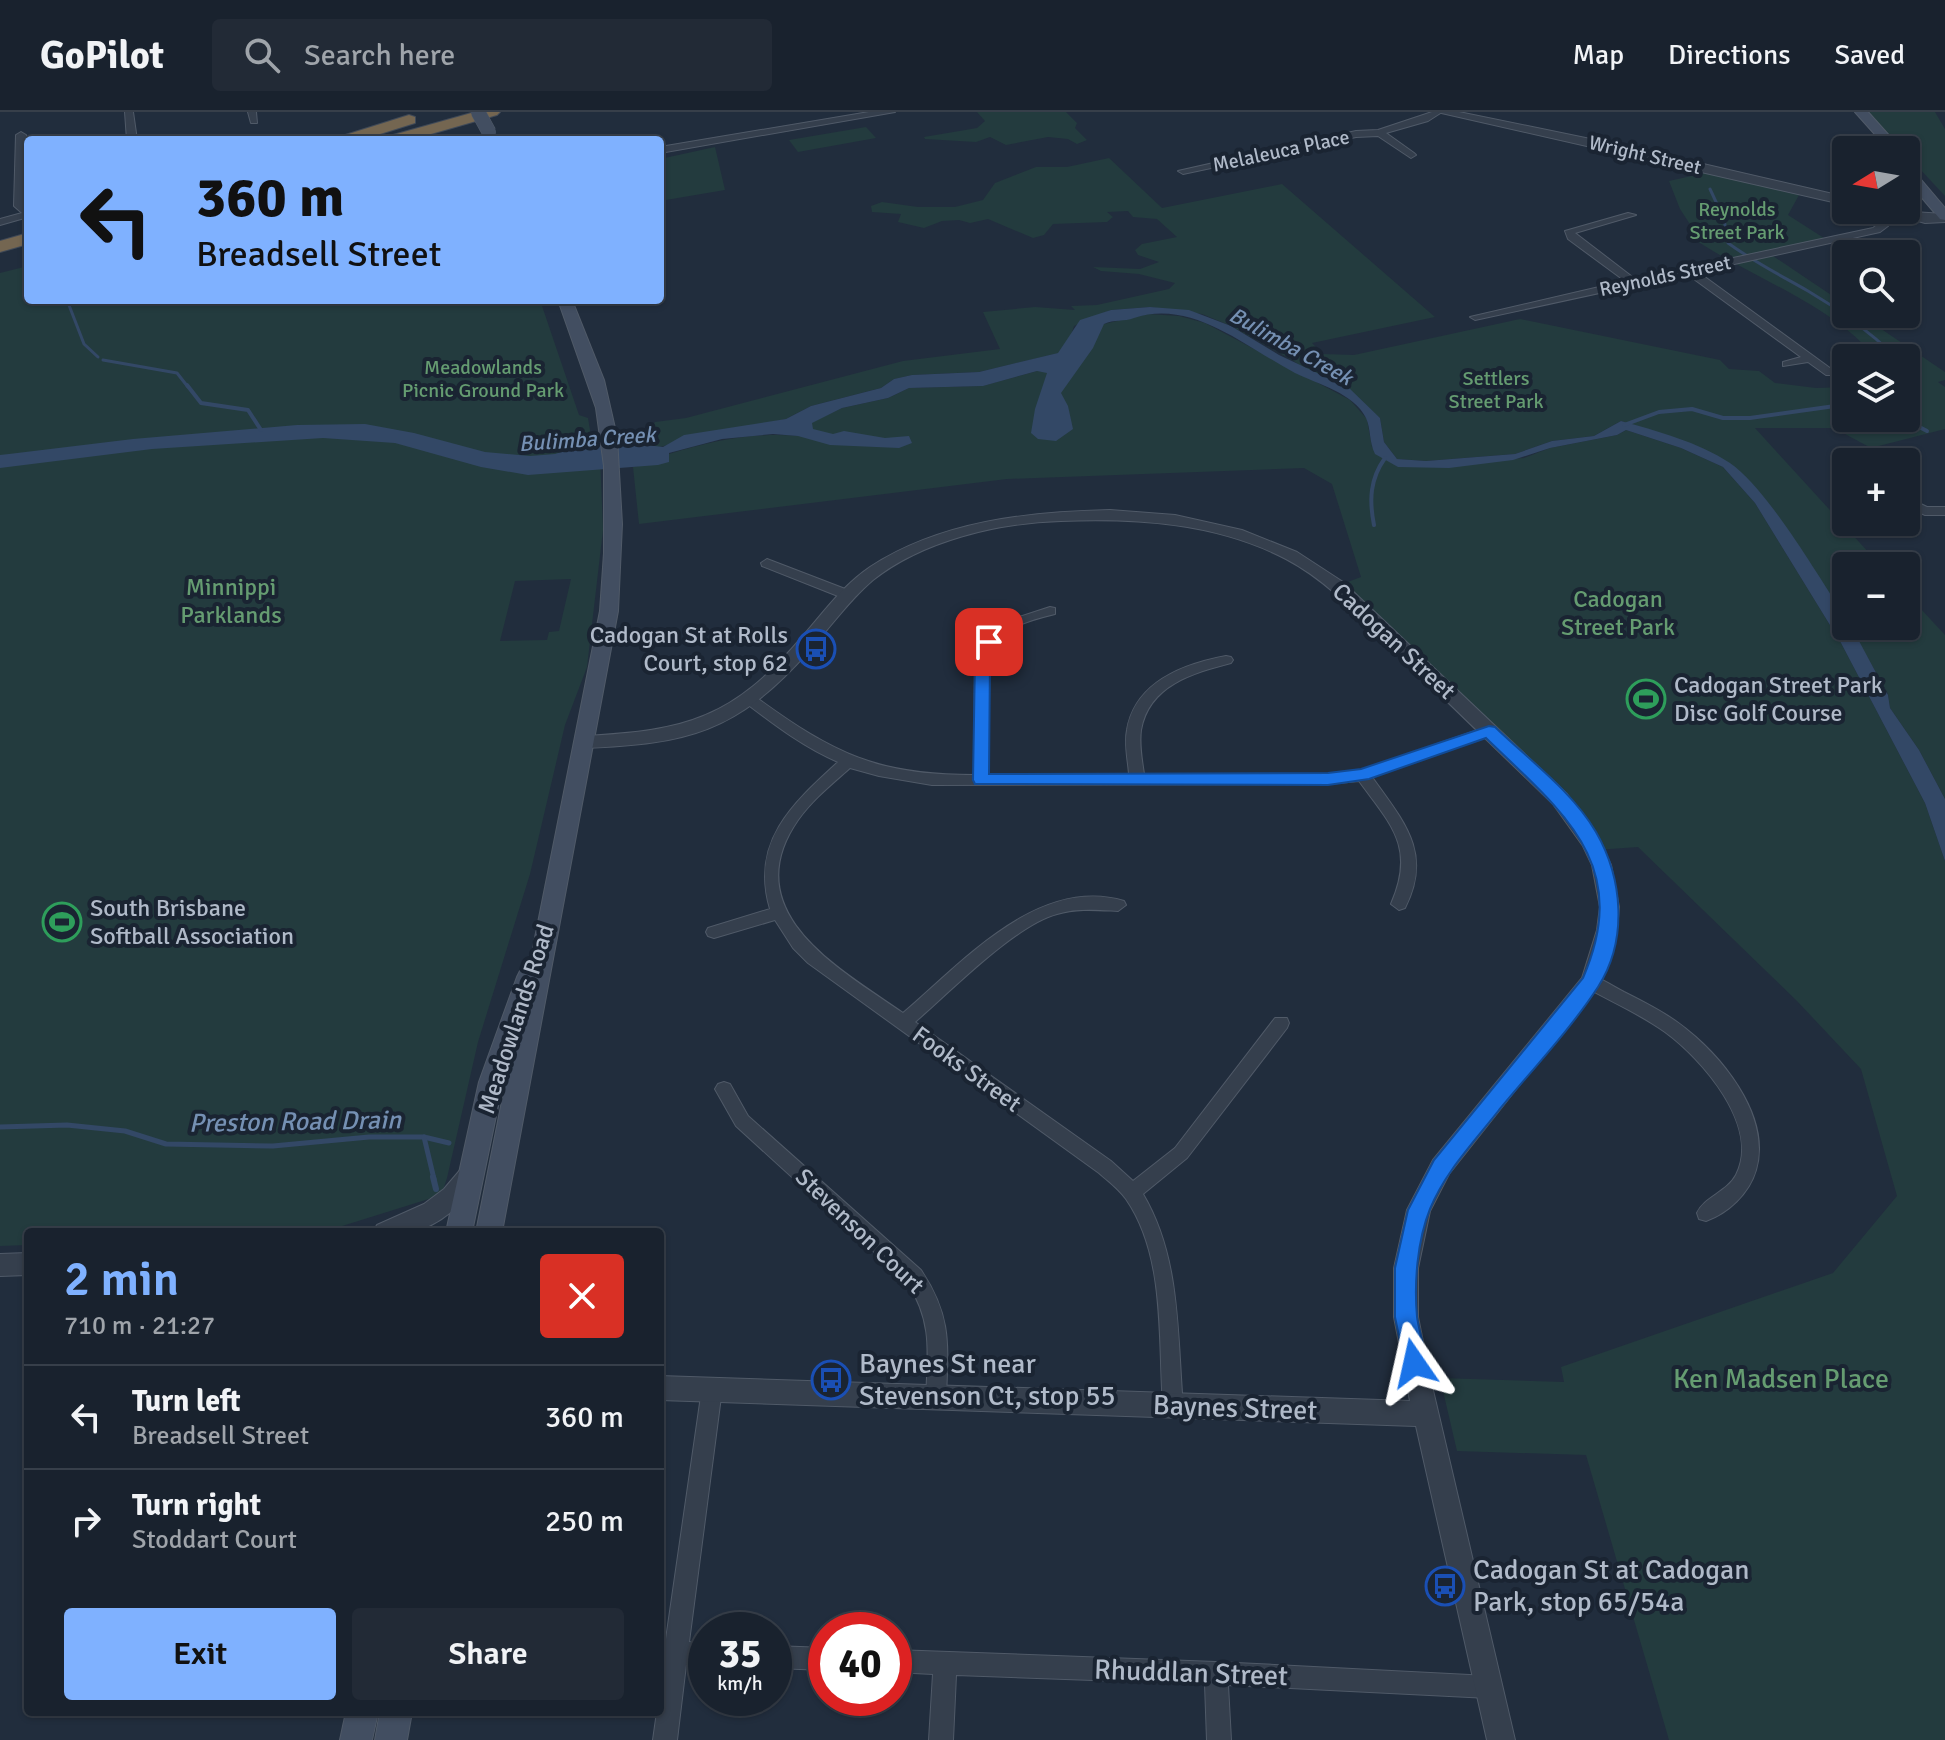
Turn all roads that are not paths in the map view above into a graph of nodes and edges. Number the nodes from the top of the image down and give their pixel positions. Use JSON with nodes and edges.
{"nodes":[{"id":1,"x":131,"y":112,"type":"edge"},
{"id":2,"x":438,"y":112,"type":"edge"},
{"id":3,"x":478,"y":112,"type":"edge"},
{"id":4,"x":492,"y":112,"type":"edge"},
{"id":5,"x":889,"y":112,"type":"edge"},
{"id":6,"x":1440,"y":112,"type":"edge"},
{"id":7,"x":1852,"y":112,"type":"edge"},
{"id":8,"x":1861,"y":112,"type":"edge"},
{"id":9,"x":1380,"y":133,"type":"junction"},
{"id":10,"x":21,"y":135,"type":"dead end"},
{"id":11,"x":132,"y":136,"type":"edge"},
{"id":12,"x":358,"y":136,"type":"edge"},
{"id":13,"x":406,"y":136,"type":"edge"},
{"id":14,"x":492,"y":136,"type":"edge"},
{"id":15,"x":1873,"y":136,"type":"edge"},
{"id":16,"x":1883,"y":136,"type":"edge"},
{"id":17,"x":664,"y":149,"type":"edge"},
{"id":18,"x":1411,"y":155,"type":"dead end"},
{"id":19,"x":1183,"y":171,"type":"dead end"},
{"id":20,"x":1920,"y":182,"type":"edge"},
{"id":21,"x":1920,"y":188,"type":"edge"},
{"id":22,"x":1832,"y":198,"type":"edge"},
{"id":23,"x":24,"y":210,"type":"edge"},
{"id":24,"x":1920,"y":212,"type":"edge"},
{"id":25,"x":1941,"y":213,"type":"edge"},
{"id":26,"x":24,"y":215,"type":"edge"},
{"id":27,"x":1631,"y":215,"type":"dead end"},
{"id":28,"x":0,"y":222,"type":"edge"},
{"id":29,"x":1885,"y":224,"type":"edge"},
{"id":30,"x":1945,"y":227,"type":"edge"},
{"id":31,"x":24,"y":239,"type":"edge"},
{"id":32,"x":0,"y":247,"type":"edge"},
{"id":33,"x":24,"y":255,"type":"edge"},
{"id":34,"x":0,"y":263,"type":"edge"},
{"id":35,"x":1690,"y":271,"type":"junction"},
{"id":36,"x":1632,"y":282,"type":"junction"},
{"id":37,"x":567,"y":304,"type":"edge"},
{"id":38,"x":1475,"y":317,"type":"dead end"},
{"id":39,"x":1810,"y":358,"type":"junction"},
{"id":40,"x":1787,"y":364,"type":"dead end"},
{"id":41,"x":1830,"y":373,"type":"dead end"},
{"id":42,"x":1920,"y":508,"type":"edge"},
{"id":43,"x":1945,"y":511,"type":"edge"},
{"id":44,"x":767,"y":563,"type":"dead end"},
{"id":45,"x":848,"y":595,"type":"junction"},
{"id":46,"x":1050,"y":611,"type":"dead end"},
{"id":47,"x":1226,"y":660,"type":"dead end"},
{"id":48,"x":752,"y":701,"type":"junction"},
{"id":49,"x":1489,"y":731,"type":"junction"},
{"id":50,"x":584,"y":742,"type":"junction"},
{"id":51,"x":846,"y":763,"type":"junction"},
{"id":52,"x":1363,"y":775,"type":"junction"},
{"id":53,"x":981,"y":780,"type":"junction"},
{"id":54,"x":1137,"y":780,"type":"junction"},
{"id":55,"x":554,"y":900,"type":"junction"},
{"id":56,"x":1399,"y":904,"type":"dead end"},
{"id":57,"x":1118,"y":905,"type":"dead end"},
{"id":58,"x":777,"y":913,"type":"junction"},
{"id":59,"x":714,"y":932,"type":"dead end"},
{"id":60,"x":1591,"y":982,"type":"junction"},
{"id":61,"x":903,"y":1023,"type":"junction"},
{"id":62,"x":1281,"y":1023,"type":"dead end"},
{"id":63,"x":724,"y":1089,"type":"dead end"},
{"id":64,"x":473,"y":1170,"type":"junction"},
{"id":65,"x":1132,"y":1192,"type":"junction"},
{"id":66,"x":1706,"y":1213,"type":"dead end"},
{"id":67,"x":394,"y":1228,"type":"edge"},
{"id":68,"x":460,"y":1228,"type":"edge"},
{"id":69,"x":490,"y":1228,"type":"edge"},
{"id":70,"x":24,"y":1264,"type":"edge"},
{"id":71,"x":0,"y":1265,"type":"edge"},
{"id":72,"x":664,"y":1388,"type":"edge"},
{"id":73,"x":712,"y":1389,"type":"junction"},
{"id":74,"x":936,"y":1398,"type":"junction"},
{"id":75,"x":1173,"y":1406,"type":"junction"},
{"id":76,"x":1425,"y":1414,"type":"junction"},
{"id":77,"x":675,"y":1653,"type":"junction"},
{"id":78,"x":688,"y":1653,"type":"edge"},
{"id":79,"x":912,"y":1662,"type":"edge"},
{"id":80,"x":945,"y":1663,"type":"junction"},
{"id":81,"x":1216,"y":1673,"type":"junction"},
{"id":82,"x":1489,"y":1687,"type":"junction"},
{"id":83,"x":361,"y":1716,"type":"edge"},
{"id":84,"x":395,"y":1716,"type":"edge"},
{"id":85,"x":356,"y":1740,"type":"edge"},
{"id":86,"x":391,"y":1740,"type":"edge"},
{"id":87,"x":665,"y":1740,"type":"edge"},
{"id":88,"x":941,"y":1740,"type":"edge"},
{"id":89,"x":1219,"y":1740,"type":"edge"},
{"id":90,"x":1501,"y":1740,"type":"edge"}],
"edges":[{"from":1,"to":11,"type":"street"},
{"from":2,"to":12,"type":"highway"},
{"from":3,"to":14,"type":"main road","bridge":true},
{"from":4,"to":13,"type":"highway"},
{"from":5,"to":17,"type":"street"},
{"from":6,"to":9,"type":"street","name":"Melaleuca Place"},
{"from":6,"to":22,"type":"street","name":"Wright Street"},
{"from":7,"to":15,"type":"main road"},
{"from":8,"to":16,"type":"main road"},
{"from":9,"to":18,"type":"street"},
{"from":9,"to":19,"type":"street","name":"Melaleuca Place"},
{"from":10,"to":23,"type":"street"},
{"from":20,"to":25,"type":"main road"},
{"from":21,"to":25,"type":"main road"},
{"from":24,"to":25,"type":"street"},
{"from":25,"to":30,"type":"main road"},
{"from":26,"to":28,"type":"street"},
{"from":27,"to":36,"type":"street"},
{"from":29,"to":35,"type":"street","name":"Reynolds Street"},
{"from":31,"to":32,"type":"highway"},
{"from":33,"to":34,"type":"highway"},
{"from":35,"to":36,"type":"street","name":"Reynolds Street"},
{"from":35,"to":39,"type":"street"},
{"from":36,"to":38,"type":"street","name":"Reynolds Street"},
{"from":37,"to":50,"type":"main road","name":"Meadowlands Road"},
{"from":39,"to":40,"type":"street"},
{"from":39,"to":41,"type":"street"},
{"from":42,"to":43,"type":"street"},
{"from":44,"to":45,"type":"street"},
{"from":45,"to":48,"type":"street","name":"Cadogan Street"},
{"from":45,"to":49,"type":"street","name":"Cadogan Street"},
{"from":46,"to":53,"type":"street"},
{"from":47,"to":54,"type":"street"},
{"from":48,"to":50,"type":"street","name":"Cadogan Street"},
{"from":48,"to":51,"type":"street"},
{"from":49,"to":52,"type":"street"},
{"from":49,"to":60,"type":"street","name":"Cadogan Street"},
{"from":50,"to":55,"type":"main road","name":"Meadowlands Road"},
{"from":51,"to":53,"type":"street"},
{"from":51,"to":58,"type":"street","name":"Fooks Street"},
{"from":52,"to":54,"type":"street"},
{"from":52,"to":56,"type":"street"},
{"from":53,"to":54,"type":"street"},
{"from":55,"to":64,"type":"main road","name":"Meadowlands Road"},
{"from":55,"to":69,"type":"main road","name":"Meadowlands Road"},
{"from":57,"to":61,"type":"street"},
{"from":58,"to":59,"type":"street"},
{"from":58,"to":61,"type":"street","name":"Fooks Street"},
{"from":60,"to":66,"type":"street"},
{"from":60,"to":76,"type":"street","name":"Cadogan Street"},
{"from":61,"to":65,"type":"street","name":"Fooks Street"},
{"from":62,"to":65,"type":"street"},
{"from":63,"to":74,"type":"street","name":"Stevenson Court"},
{"from":64,"to":67,"type":"street"},
{"from":64,"to":68,"type":"main road","name":"Meadowlands Road"},
{"from":65,"to":75,"type":"street","name":"Fooks Street"},
{"from":70,"to":71,"type":"street"},
{"from":72,"to":73,"type":"street","name":"Baynes Street"},
{"from":73,"to":74,"type":"street","name":"Baynes Street"},
{"from":73,"to":77,"type":"street"},
{"from":74,"to":75,"type":"street","name":"Baynes Street"},
{"from":75,"to":76,"type":"street","name":"Baynes Street"},
{"from":76,"to":82,"type":"street","name":"Cadogan Street"},
{"from":77,"to":78,"type":"street"},
{"from":77,"to":87,"type":"street"},
{"from":79,"to":80,"type":"street","name":"Rhuddlan Street"},
{"from":80,"to":81,"type":"street","name":"Rhuddlan Street"},
{"from":80,"to":88,"type":"street"},
{"from":81,"to":82,"type":"street","name":"Rhuddlan Street"},
{"from":81,"to":89,"type":"street"},
{"from":82,"to":90,"type":"street","name":"Cadogan Street"},
{"from":83,"to":85,"type":"main road"},
{"from":84,"to":86,"type":"main road"}]}
